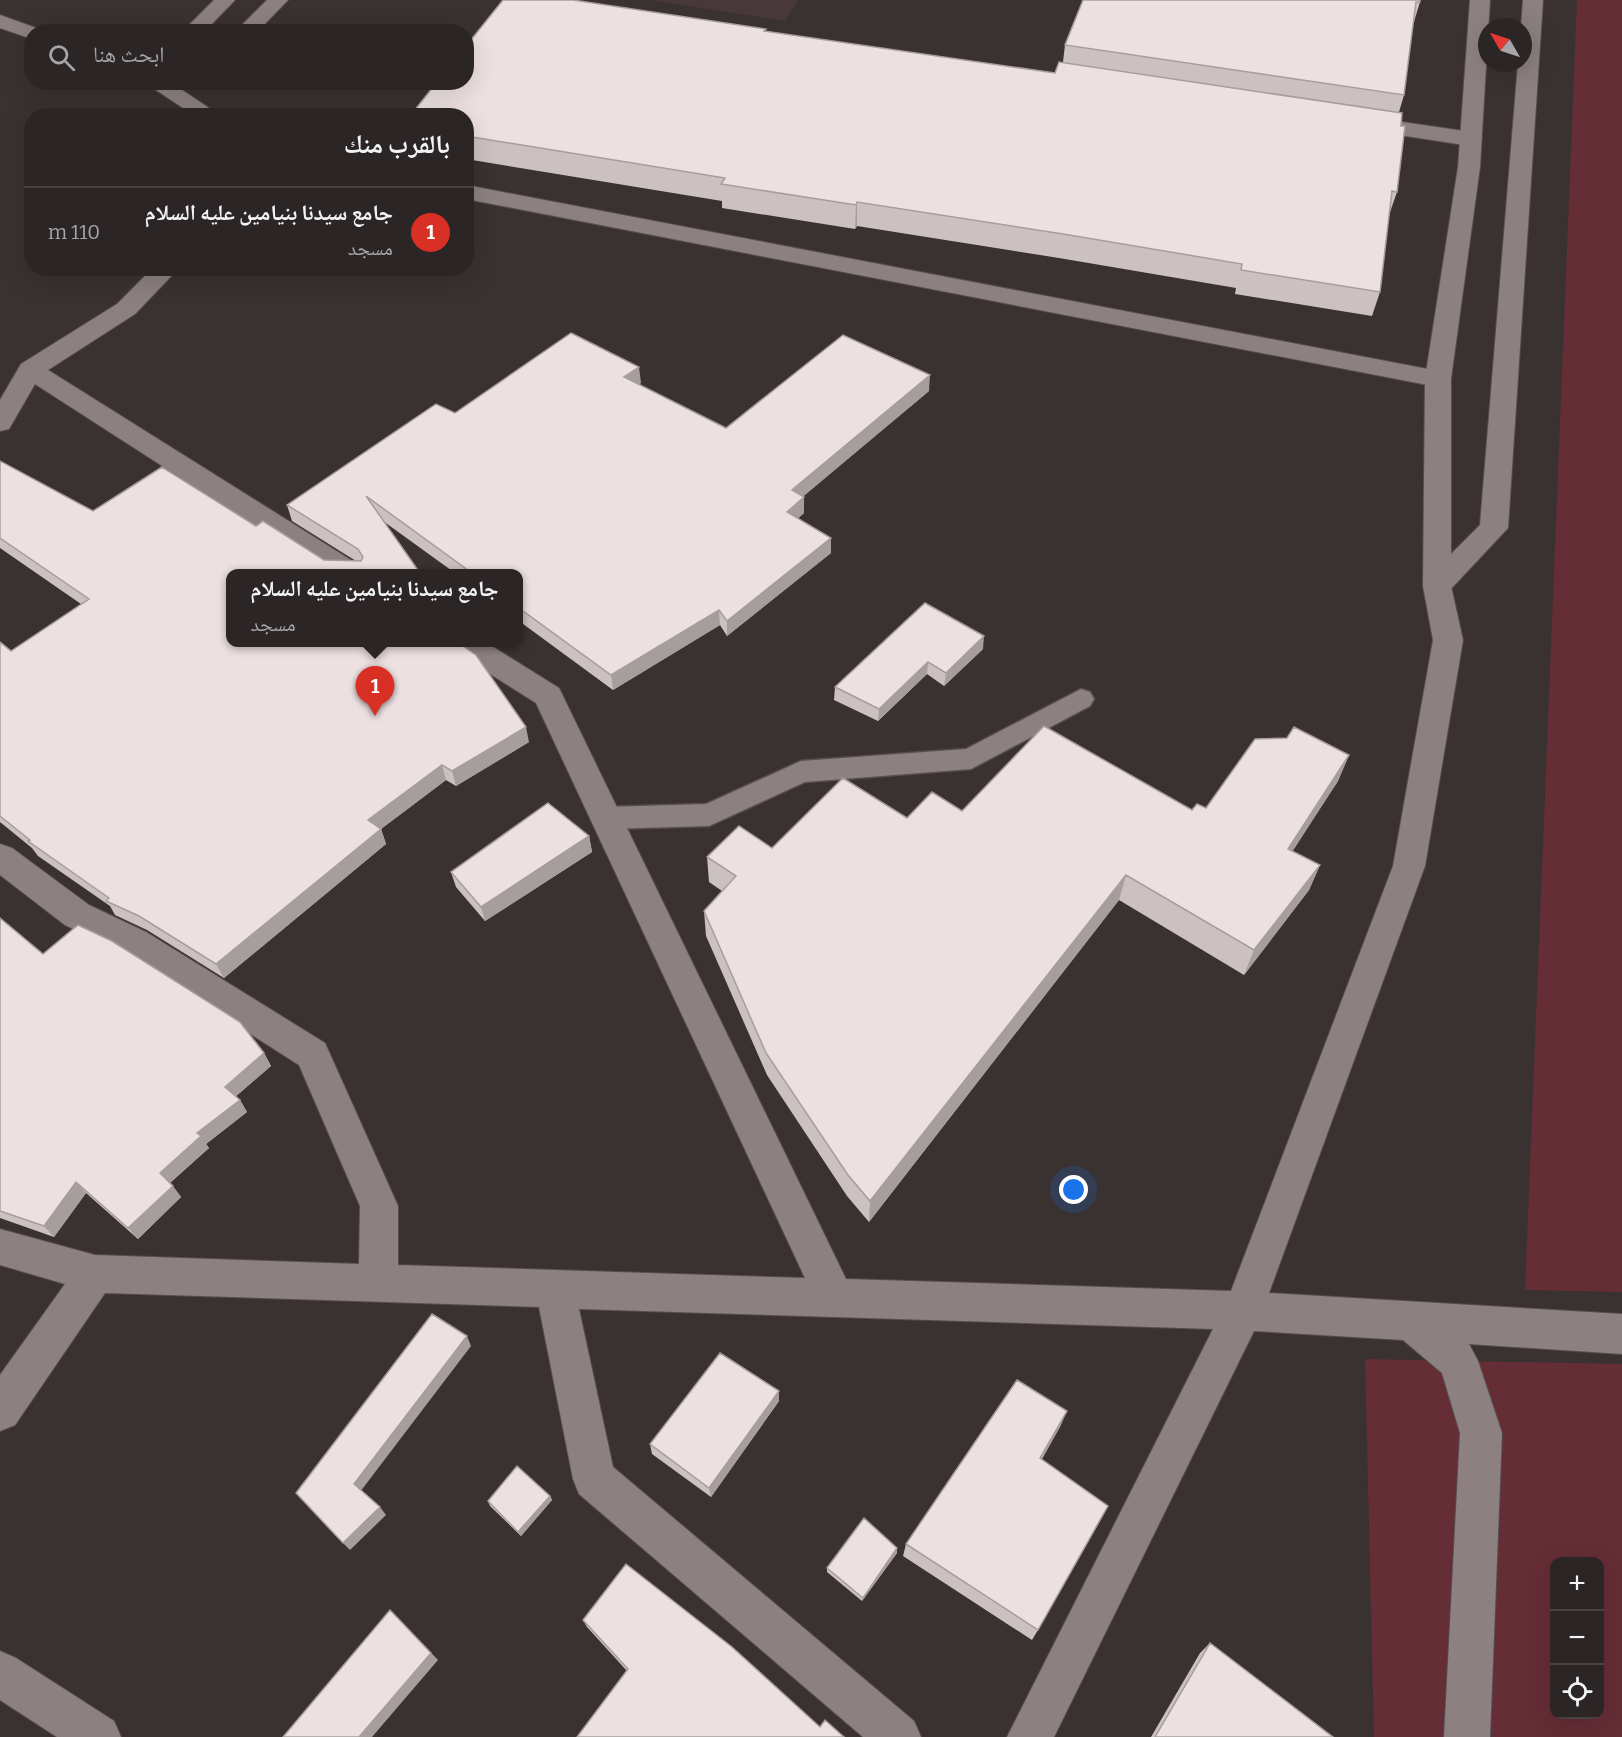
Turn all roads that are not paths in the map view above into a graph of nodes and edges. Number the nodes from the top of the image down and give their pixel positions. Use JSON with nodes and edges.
{"nodes":[{"id":1,"x":225,"y":0,"type":"edge"},
{"id":2,"x":278,"y":0,"type":"edge"},
{"id":3,"x":1480,"y":0,"type":"edge"},
{"id":4,"x":1533,"y":0,"type":"edge"},
{"id":5,"x":0,"y":21,"type":"edge"},
{"id":6,"x":200,"y":24,"type":"edge"},
{"id":7,"x":253,"y":24,"type":"edge"},
{"id":8,"x":24,"y":30,"type":"edge"},
{"id":9,"x":187,"y":90,"type":"edge"},
{"id":10,"x":204,"y":108,"type":"edge"},
{"id":11,"x":1341,"y":120,"type":"edge"},
{"id":12,"x":1471,"y":139,"type":"junction"},
{"id":13,"x":474,"y":194,"type":"edge"},
{"id":14,"x":159,"y":276,"type":"edge"},
{"id":15,"x":30,"y":370,"type":"junction"},
{"id":16,"x":1438,"y":379,"type":"junction"},
{"id":17,"x":0,"y":423,"type":"edge"},
{"id":18,"x":346,"y":569,"type":"edge"},
{"id":19,"x":1437,"y":586,"type":"junction"},
{"id":20,"x":470,"y":647,"type":"edge"},
{"id":21,"x":1081,"y":699,"type":"dead end"},
{"id":22,"x":606,"y":818,"type":"junction"},
{"id":23,"x":0,"y":857,"type":"edge"},
{"id":24,"x":0,"y":1247,"type":"edge"},
{"id":25,"x":95,"y":1274,"type":"junction"},
{"id":26,"x":378,"y":1284,"type":"junction"},
{"id":27,"x":555,"y":1290,"type":"junction"},
{"id":28,"x":835,"y":1298,"type":"junction"},
{"id":29,"x":1243,"y":1311,"type":"junction"},
{"id":30,"x":1411,"y":1321,"type":"junction"},
{"id":31,"x":1622,"y":1334,"type":"edge"},
{"id":32,"x":0,"y":1410,"type":"edge"},
{"id":33,"x":0,"y":1674,"type":"edge"},
{"id":34,"x":98,"y":1737,"type":"edge"},
{"id":35,"x":898,"y":1737,"type":"edge"},
{"id":36,"x":1030,"y":1737,"type":"edge"},
{"id":37,"x":1467,"y":1737,"type":"edge"}],
"edges":[{"from":1,"to":6,"type":"street"},
{"from":2,"to":7,"type":"street"},
{"from":3,"to":12,"type":"street"},
{"from":4,"to":19,"type":"street"},
{"from":5,"to":8,"type":"street"},
{"from":9,"to":10,"type":"street"},
{"from":11,"to":12,"type":"street"},
{"from":12,"to":16,"type":"street"},
{"from":13,"to":16,"type":"street"},
{"from":14,"to":15,"type":"street"},
{"from":15,"to":17,"type":"street"},
{"from":15,"to":18,"type":"street"},
{"from":16,"to":19,"type":"street"},
{"from":19,"to":29,"type":"street"},
{"from":20,"to":22,"type":"street"},
{"from":21,"to":22,"type":"lane"},
{"from":22,"to":28,"type":"street"},
{"from":23,"to":26,"type":"street"},
{"from":24,"to":25,"type":"street"},
{"from":25,"to":26,"type":"street"},
{"from":25,"to":32,"type":"street"},
{"from":26,"to":27,"type":"street"},
{"from":27,"to":28,"type":"street"},
{"from":27,"to":35,"type":"street"},
{"from":28,"to":29,"type":"street"},
{"from":29,"to":30,"type":"street"},
{"from":29,"to":36,"type":"street"},
{"from":30,"to":31,"type":"street"},
{"from":30,"to":37,"type":"street"},
{"from":33,"to":34,"type":"street"}]}
